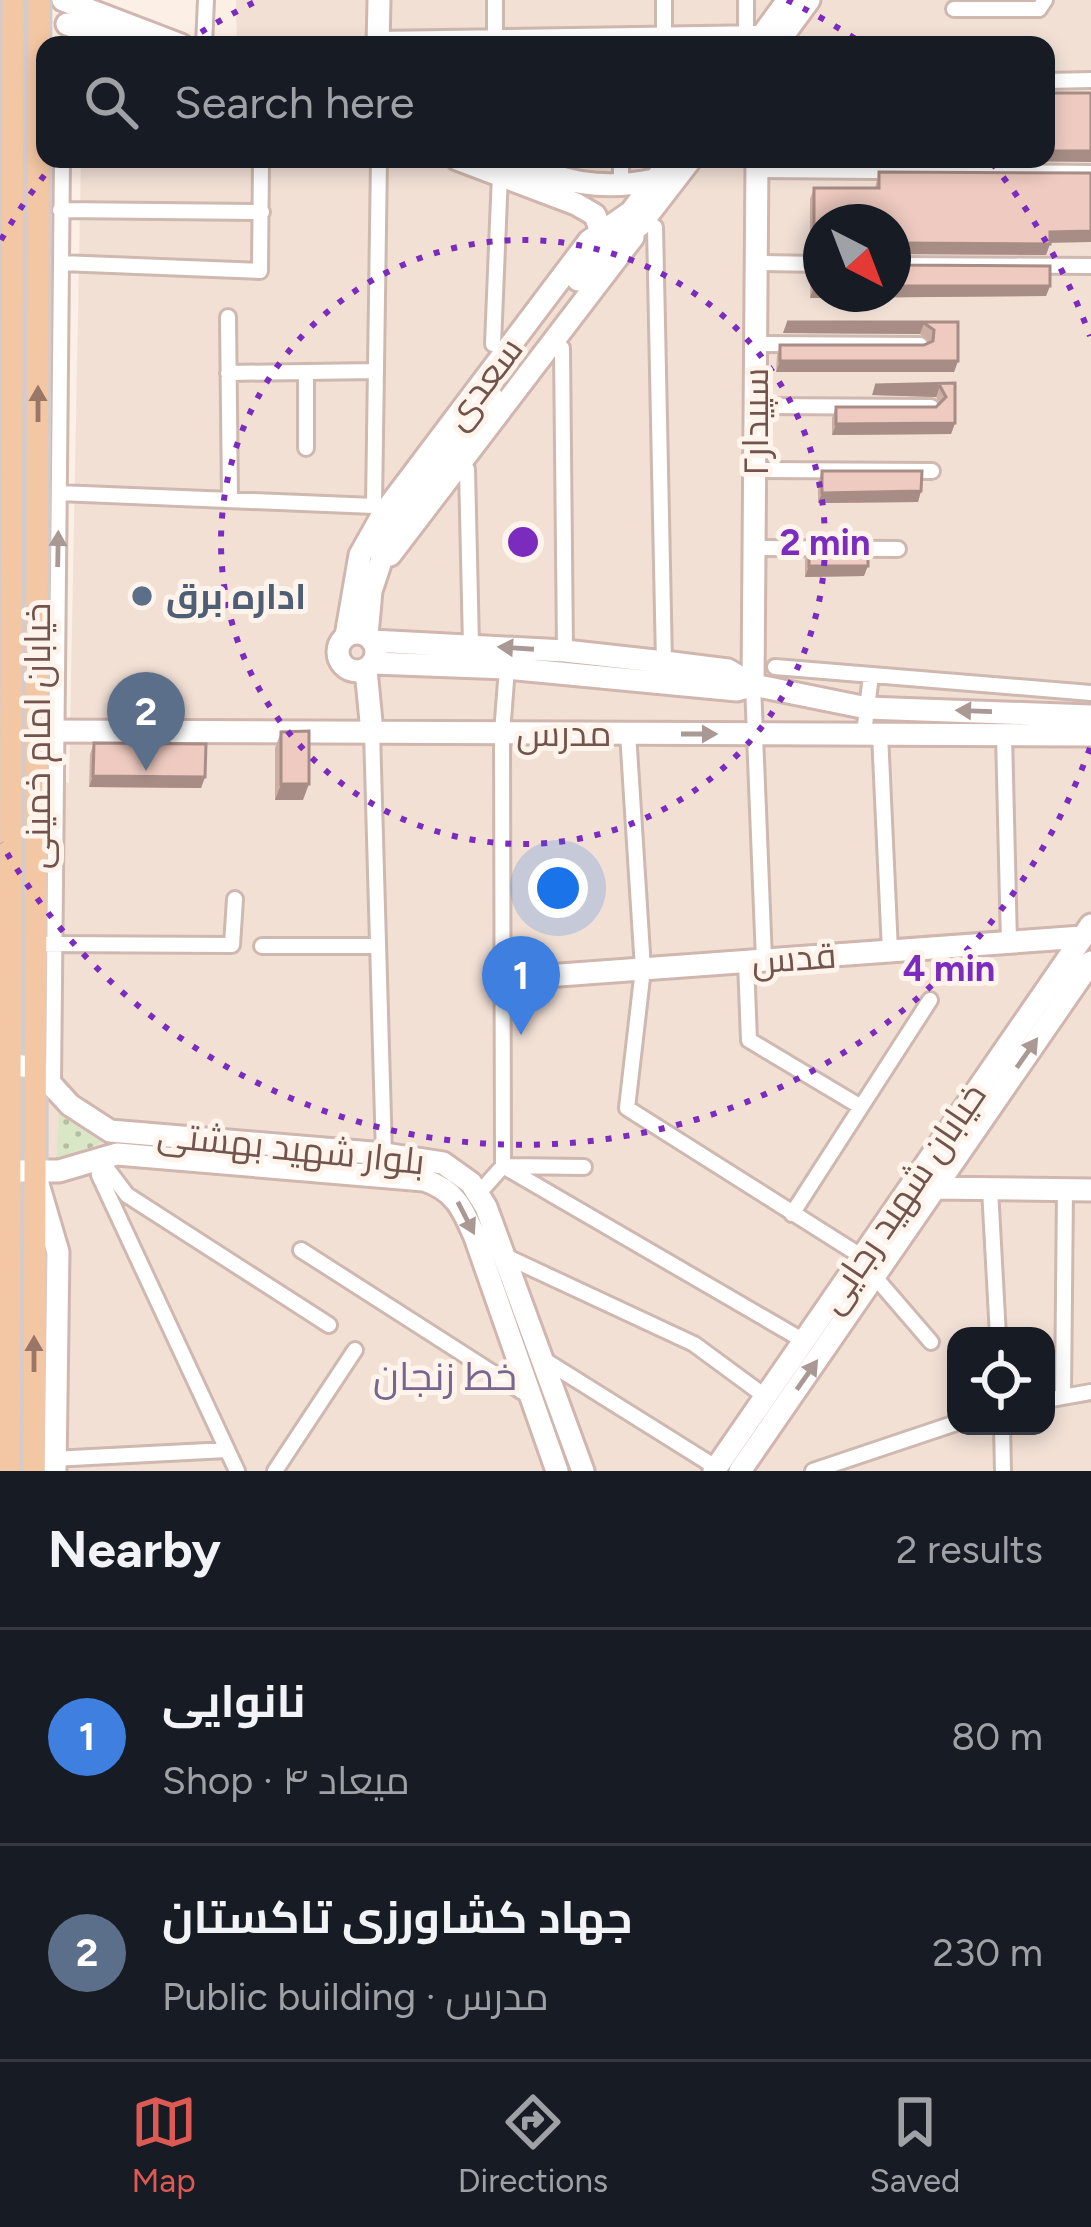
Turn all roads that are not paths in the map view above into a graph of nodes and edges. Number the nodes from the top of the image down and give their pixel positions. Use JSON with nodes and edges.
{"nodes":[{"id":1,"x":14,"y":0,"type":"edge"},
{"id":2,"x":39,"y":0,"type":"edge"},
{"id":3,"x":206,"y":0,"type":"edge"},
{"id":4,"x":379,"y":0,"type":"edge"},
{"id":5,"x":495,"y":0,"type":"edge"},
{"id":6,"x":664,"y":0,"type":"edge"},
{"id":7,"x":746,"y":0,"type":"edge"},
{"id":8,"x":788,"y":0,"type":"edge"},
{"id":9,"x":809,"y":0,"type":"edge"},
{"id":10,"x":1045,"y":0,"type":"edge"},
{"id":11,"x":955,"y":9,"type":"dead end"},
{"id":12,"x":66,"y":18,"type":"edge"},
{"id":13,"x":664,"y":34,"type":"junction"},
{"id":14,"x":40,"y":36,"type":"edge"},
{"id":15,"x":105,"y":36,"type":"edge"},
{"id":16,"x":139,"y":36,"type":"edge"},
{"id":17,"x":204,"y":36,"type":"edge"},
{"id":18,"x":378,"y":36,"type":"edge"},
{"id":19,"x":495,"y":36,"type":"edge"},
{"id":20,"x":650,"y":36,"type":"edge"},
{"id":21,"x":702,"y":36,"type":"edge"},
{"id":22,"x":759,"y":36,"type":"edge"},
{"id":23,"x":762,"y":36,"type":"edge"},
{"id":24,"x":764,"y":36,"type":"edge"},
{"id":25,"x":1091,"y":80,"type":"edge"},
{"id":26,"x":1055,"y":81,"type":"edge"},
{"id":27,"x":42,"y":168,"type":"edge"},
{"id":28,"x":62,"y":168,"type":"edge"},
{"id":29,"x":261,"y":168,"type":"edge"},
{"id":30,"x":379,"y":168,"type":"edge"},
{"id":31,"x":500,"y":168,"type":"edge"},
{"id":32,"x":506,"y":168,"type":"edge"},
{"id":33,"x":621,"y":168,"type":"edge"},
{"id":34,"x":663,"y":168,"type":"edge"},
{"id":35,"x":685,"y":168,"type":"edge"},
{"id":36,"x":757,"y":168,"type":"edge"},
{"id":37,"x":905,"y":168,"type":"edge"},
{"id":38,"x":1091,"y":173,"type":"edge"},
{"id":39,"x":654,"y":180,"type":"junction"},
{"id":40,"x":621,"y":188,"type":"junction"},
{"id":41,"x":583,"y":196,"type":"junction"},
{"id":42,"x":60,"y":211,"type":"junction"},
{"id":43,"x":262,"y":212,"type":"junction"},
{"id":44,"x":647,"y":226,"type":"junction"},
{"id":45,"x":602,"y":232,"type":"junction"},
{"id":46,"x":61,"y":263,"type":"junction"},
{"id":47,"x":757,"y":263,"type":"junction"},
{"id":48,"x":803,"y":264,"type":"edge"},
{"id":49,"x":911,"y":265,"type":"edge"},
{"id":50,"x":1091,"y":266,"type":"edge"},
{"id":51,"x":228,"y":317,"type":"dead end"},
{"id":52,"x":493,"y":344,"type":"dead end"},
{"id":53,"x":756,"y":344,"type":"junction"},
{"id":54,"x":920,"y":345,"type":"edge"},
{"id":55,"x":562,"y":348,"type":"dead end"},
{"id":56,"x":375,"y":371,"type":"junction"},
{"id":57,"x":306,"y":372,"type":"junction"},
{"id":58,"x":229,"y":373,"type":"junction"},
{"id":59,"x":755,"y":406,"type":"junction"},
{"id":60,"x":931,"y":407,"type":"edge"},
{"id":61,"x":306,"y":448,"type":"dead end"},
{"id":62,"x":467,"y":469,"type":"dead end"},
{"id":63,"x":755,"y":470,"type":"junction"},
{"id":64,"x":932,"y":472,"type":"dead end"},
{"id":65,"x":59,"y":494,"type":"junction"},
{"id":66,"x":230,"y":500,"type":"junction"},
{"id":67,"x":754,"y":548,"type":"junction"},
{"id":68,"x":898,"y":549,"type":"dead end"},
{"id":69,"x":471,"y":645,"type":"junction"},
{"id":70,"x":365,"y":649,"type":"junction"},
{"id":71,"x":565,"y":651,"type":"junction"},
{"id":72,"x":664,"y":662,"type":"junction"},
{"id":73,"x":775,"y":667,"type":"dead end"},
{"id":74,"x":507,"y":668,"type":"junction"},
{"id":75,"x":871,"y":675,"type":"junction"},
{"id":76,"x":753,"y":686,"type":"junction"},
{"id":77,"x":1091,"y":693,"type":"edge"},
{"id":78,"x":867,"y":708,"type":"junction"},
{"id":79,"x":1091,"y":716,"type":"edge"},
{"id":80,"x":11,"y":731,"type":"junction"},
{"id":81,"x":47,"y":731,"type":"junction"},
{"id":82,"x":372,"y":732,"type":"junction"},
{"id":83,"x":502,"y":733,"type":"junction"},
{"id":84,"x":628,"y":734,"type":"junction"},
{"id":85,"x":753,"y":734,"type":"junction"},
{"id":86,"x":872,"y":734,"type":"junction"},
{"id":87,"x":1004,"y":735,"type":"junction"},
{"id":88,"x":1091,"y":735,"type":"edge"},
{"id":89,"x":235,"y":899,"type":"dead end"},
{"id":90,"x":1087,"y":931,"type":"edge"},
{"id":91,"x":1009,"y":943,"type":"junction"},
{"id":92,"x":45,"y":944,"type":"junction"},
{"id":93,"x":262,"y":946,"type":"dead end"},
{"id":94,"x":378,"y":946,"type":"junction"},
{"id":95,"x":890,"y":951,"type":"junction"},
{"id":96,"x":755,"y":961,"type":"junction"},
{"id":97,"x":1091,"y":962,"type":"edge"},
{"id":98,"x":643,"y":969,"type":"junction"},
{"id":99,"x":505,"y":979,"type":"junction"},
{"id":100,"x":930,"y":1000,"type":"dead end"},
{"id":101,"x":3,"y":1060,"type":"edge"},
{"id":102,"x":35,"y":1066,"type":"junction"},
{"id":103,"x":53,"y":1086,"type":"junction"},
{"id":104,"x":0,"y":1095,"type":"edge"},
{"id":105,"x":861,"y":1107,"type":"junction"},
{"id":106,"x":110,"y":1131,"type":"junction"},
{"id":107,"x":384,"y":1154,"type":"junction"},
{"id":108,"x":100,"y":1158,"type":"junction"},
{"id":109,"x":503,"y":1166,"type":"junction"},
{"id":110,"x":584,"y":1166,"type":"dead end"},
{"id":111,"x":10,"y":1171,"type":"junction"},
{"id":112,"x":35,"y":1172,"type":"junction"},
{"id":113,"x":925,"y":1182,"type":"junction"},
{"id":114,"x":990,"y":1189,"type":"junction"},
{"id":115,"x":1065,"y":1190,"type":"junction"},
{"id":116,"x":1091,"y":1190,"type":"edge"},
{"id":117,"x":478,"y":1193,"type":"junction"},
{"id":118,"x":792,"y":1214,"type":"junction"},
{"id":119,"x":302,"y":1250,"type":"dead end"},
{"id":120,"x":503,"y":1255,"type":"junction"},
{"id":121,"x":861,"y":1256,"type":"junction"},
{"id":122,"x":875,"y":1277,"type":"junction"},
{"id":123,"x":329,"y":1325,"type":"dead end"},
{"id":124,"x":998,"y":1327,"type":"edge"},
{"id":125,"x":804,"y":1342,"type":"junction"},
{"id":126,"x":931,"y":1342,"type":"dead end"},
{"id":127,"x":355,"y":1350,"type":"dead end"},
{"id":128,"x":538,"y":1357,"type":"junction"},
{"id":129,"x":1091,"y":1392,"type":"edge"},
{"id":130,"x":529,"y":1396,"type":"junction"},
{"id":131,"x":766,"y":1397,"type":"junction"},
{"id":132,"x":1063,"y":1397,"type":"junction"},
{"id":133,"x":1055,"y":1398,"type":"edge"},
{"id":134,"x":947,"y":1427,"type":"edge"},
{"id":135,"x":566,"y":1431,"type":"junction"},
{"id":136,"x":542,"y":1435,"type":"junction"},
{"id":137,"x":1002,"y":1435,"type":"edge"},
{"id":138,"x":227,"y":1450,"type":"junction"},
{"id":139,"x":44,"y":1465,"type":"edge"},
{"id":140,"x":716,"y":1469,"type":"edge"},
{"id":141,"x":9,"y":1471,"type":"edge"},
{"id":142,"x":237,"y":1471,"type":"edge"},
{"id":143,"x":275,"y":1471,"type":"edge"},
{"id":144,"x":557,"y":1471,"type":"edge"},
{"id":145,"x":583,"y":1471,"type":"edge"},
{"id":146,"x":740,"y":1471,"type":"edge"},
{"id":147,"x":813,"y":1471,"type":"edge"},
{"id":148,"x":1003,"y":1471,"type":"edge"}],
"edges":[{"from":1,"to":80,"type":"main road","name":"خیابان امام خمینی"},
{"from":2,"to":14,"type":"main road","name":"خیابان امام خمینی"},
{"from":3,"to":17,"type":"street"},
{"from":4,"to":18,"type":"street"},
{"from":5,"to":19,"type":"street"},
{"from":6,"to":13,"type":"street"},
{"from":7,"to":22,"type":"street"},
{"from":8,"to":23,"type":"street"},
{"from":9,"to":24,"type":"street"},
{"from":10,"to":11,"type":"street"},
{"from":12,"to":15,"type":"street"},
{"from":12,"to":16,"type":"street"},
{"from":13,"to":20,"type":"street"},
{"from":13,"to":21,"type":"street"},
{"from":25,"to":26,"type":"street"},
{"from":81,"to":27,"type":"main road","name":"خیابان امام خمینی","one_way":true},
{"from":28,"to":42,"type":"street"},
{"from":29,"to":43,"type":"street"},
{"from":30,"to":56,"type":"street"},
{"from":31,"to":52,"type":"street"},
{"from":32,"to":41,"type":"street"},
{"from":33,"to":40,"type":"street"},
{"from":34,"to":39,"type":"street","name":"سعدی"},
{"from":35,"to":44,"type":"street","name":"سعدی"},
{"from":36,"to":47,"type":"street","name":"سپیدار۲"},
{"from":37,"to":38,"type":"street"},
{"from":39,"to":40,"type":"street"},
{"from":39,"to":45,"type":"street","name":"سعدی"},
{"from":40,"to":41,"type":"street"},
{"from":41,"to":45,"type":"street"},
{"from":42,"to":43,"type":"street"},
{"from":42,"to":46,"type":"street"},
{"from":43,"to":46,"type":"street"},
{"from":44,"to":70,"type":"street","name":"سعدی"},
{"from":44,"to":72,"type":"street"},
{"from":45,"to":70,"type":"street","name":"سعدی"},
{"from":46,"to":65,"type":"street"},
{"from":47,"to":48,"type":"street"},
{"from":47,"to":53,"type":"street","name":"سپیدار۲"},
{"from":49,"to":50,"type":"street"},
{"from":51,"to":58,"type":"street"},
{"from":53,"to":54,"type":"street"},
{"from":53,"to":59,"type":"street","name":"سپیدار۲"},
{"from":55,"to":71,"type":"street"},
{"from":56,"to":57,"type":"street"},
{"from":56,"to":66,"type":"street"},
{"from":57,"to":58,"type":"street"},
{"from":57,"to":61,"type":"street"},
{"from":58,"to":66,"type":"street"},
{"from":59,"to":60,"type":"street"},
{"from":59,"to":63,"type":"street","name":"سپیدار۲"},
{"from":62,"to":69,"type":"street"},
{"from":63,"to":64,"type":"street"},
{"from":63,"to":67,"type":"street","name":"سپیدار۲"},
{"from":65,"to":66,"type":"street"},
{"from":81,"to":65,"type":"street","one_way":true},
{"from":67,"to":68,"type":"street"},
{"from":67,"to":76,"type":"street","name":"سپیدار۲"},
{"from":69,"to":70,"type":"street"},
{"from":71,"to":69,"type":"street","one_way":true},
{"from":70,"to":74,"type":"street"},
{"from":70,"to":82,"type":"street","name":"سعدی"},
{"from":71,"to":72,"type":"street"},
{"from":72,"to":76,"type":"street"},
{"from":73,"to":75,"type":"street"},
{"from":74,"to":76,"type":"street"},
{"from":74,"to":83,"type":"street"},
{"from":75,"to":77,"type":"street"},
{"from":75,"to":78,"type":"street"},
{"from":76,"to":78,"type":"street"},
{"from":76,"to":85,"type":"street"},
{"from":79,"to":78,"type":"street","one_way":true},
{"from":78,"to":86,"type":"street"},
{"from":80,"to":81,"type":"main road"},
{"from":80,"to":101,"type":"main road","name":"خیابان امام خمینی"},
{"from":81,"to":82,"type":"street","name":"مدرس"},
{"from":81,"to":92,"type":"main road","name":"خیابان امام خمینی"},
{"from":82,"to":83,"type":"street","name":"مدرس"},
{"from":82,"to":94,"type":"street"},
{"from":83,"to":84,"type":"street","name":"مدرس"},
{"from":83,"to":99,"type":"street"},
{"from":84,"to":85,"type":"street","name":"مدرس","one_way":true},
{"from":84,"to":98,"type":"street"},
{"from":85,"to":86,"type":"street","name":"مدرس"},
{"from":85,"to":96,"type":"street"},
{"from":86,"to":87,"type":"street","name":"مدرس"},
{"from":86,"to":95,"type":"street"},
{"from":87,"to":88,"type":"street","name":"مدرس"},
{"from":87,"to":91,"type":"street"},
{"from":89,"to":92,"type":"street"},
{"from":90,"to":91,"type":"street","name":"قدس"},
{"from":90,"to":113,"type":"street","name":"خیابان شهید رجایی"},
{"from":91,"to":95,"type":"street","name":"قدس"},
{"from":92,"to":102,"type":"main road","name":"خیابان امام خمینی"},
{"from":92,"to":103,"type":"street"},
{"from":93,"to":94,"type":"street"},
{"from":94,"to":107,"type":"street"},
{"from":95,"to":96,"type":"street","name":"قدس"},
{"from":96,"to":98,"type":"street","name":"قدس"},
{"from":96,"to":105,"type":"street"},
{"from":113,"to":97,"type":"street","name":"خیابان شهید رجایی","one_way":true},
{"from":98,"to":99,"type":"street","name":"قدس"},
{"from":98,"to":118,"type":"street"},
{"from":99,"to":109,"type":"street"},
{"from":100,"to":105,"type":"street"},
{"from":101,"to":102,"type":"street"},
{"from":101,"to":104,"type":"street"},
{"from":101,"to":111,"type":"main road","name":"خیابان امام خمینی"},
{"from":102,"to":103,"type":"street","name":"بلوار شهید بهشتی"},
{"from":102,"to":112,"type":"main road","name":"خیابان امام خمینی"},
{"from":103,"to":106,"type":"street","name":"بلوار شهید بهشتی"},
{"from":105,"to":118,"type":"street"},
{"from":106,"to":107,"type":"street","name":"بلوار شهید بهشتی"},
{"from":106,"to":108,"type":"street"},
{"from":107,"to":117,"type":"street","name":"بلوار شهید بهشتی"},
{"from":108,"to":112,"type":"street","name":"بلوار شهید بهشتی"},
{"from":108,"to":123,"type":"street"},
{"from":108,"to":130,"type":"street","name":"بلوار شهید بهشتی","one_way":true},
{"from":108,"to":138,"type":"street"},
{"from":109,"to":110,"type":"street"},
{"from":109,"to":117,"type":"street"},
{"from":109,"to":125,"type":"street"},
{"from":111,"to":112,"type":"street","name":"بلوار شهید بهشتی"},
{"from":111,"to":141,"type":"main road","name":"خیابان امام خمینی"},
{"from":139,"to":112,"type":"main road","name":"خیابان امام خمینی","one_way":true},
{"from":113,"to":114,"type":"street"},
{"from":113,"to":121,"type":"street","name":"خیابان شهید رجایی"},
{"from":113,"to":122,"type":"street","name":"خیابان شهید رجایی"},
{"from":114,"to":115,"type":"street"},
{"from":114,"to":124,"type":"street"},
{"from":115,"to":116,"type":"street"},
{"from":115,"to":132,"type":"street"},
{"from":117,"to":120,"type":"street"},
{"from":118,"to":121,"type":"street"},
{"from":119,"to":130,"type":"street"},
{"from":120,"to":128,"type":"street"},
{"from":120,"to":131,"type":"street"},
{"from":121,"to":125,"type":"street","name":"خیابان شهید رجایی"},
{"from":122,"to":126,"type":"street"},
{"from":146,"to":122,"type":"street","name":"خیابان شهید رجایی","one_way":true},
{"from":125,"to":131,"type":"street","name":"خیابان شهید رجایی"},
{"from":127,"to":143,"type":"street"},
{"from":128,"to":135,"type":"street"},
{"from":128,"to":140,"type":"street"},
{"from":129,"to":132,"type":"street"},
{"from":130,"to":136,"type":"street","name":"بلوار شهید بهشتی"},
{"from":131,"to":140,"type":"street","name":"خیابان شهید رجایی"},
{"from":132,"to":133,"type":"street"},
{"from":134,"to":147,"type":"street"},
{"from":135,"to":136,"type":"street"},
{"from":135,"to":145,"type":"street"},
{"from":136,"to":144,"type":"street","name":"بلوار شهید بهشتی"},
{"from":137,"to":148,"type":"street"},
{"from":138,"to":139,"type":"street"},
{"from":138,"to":142,"type":"street"}]}
